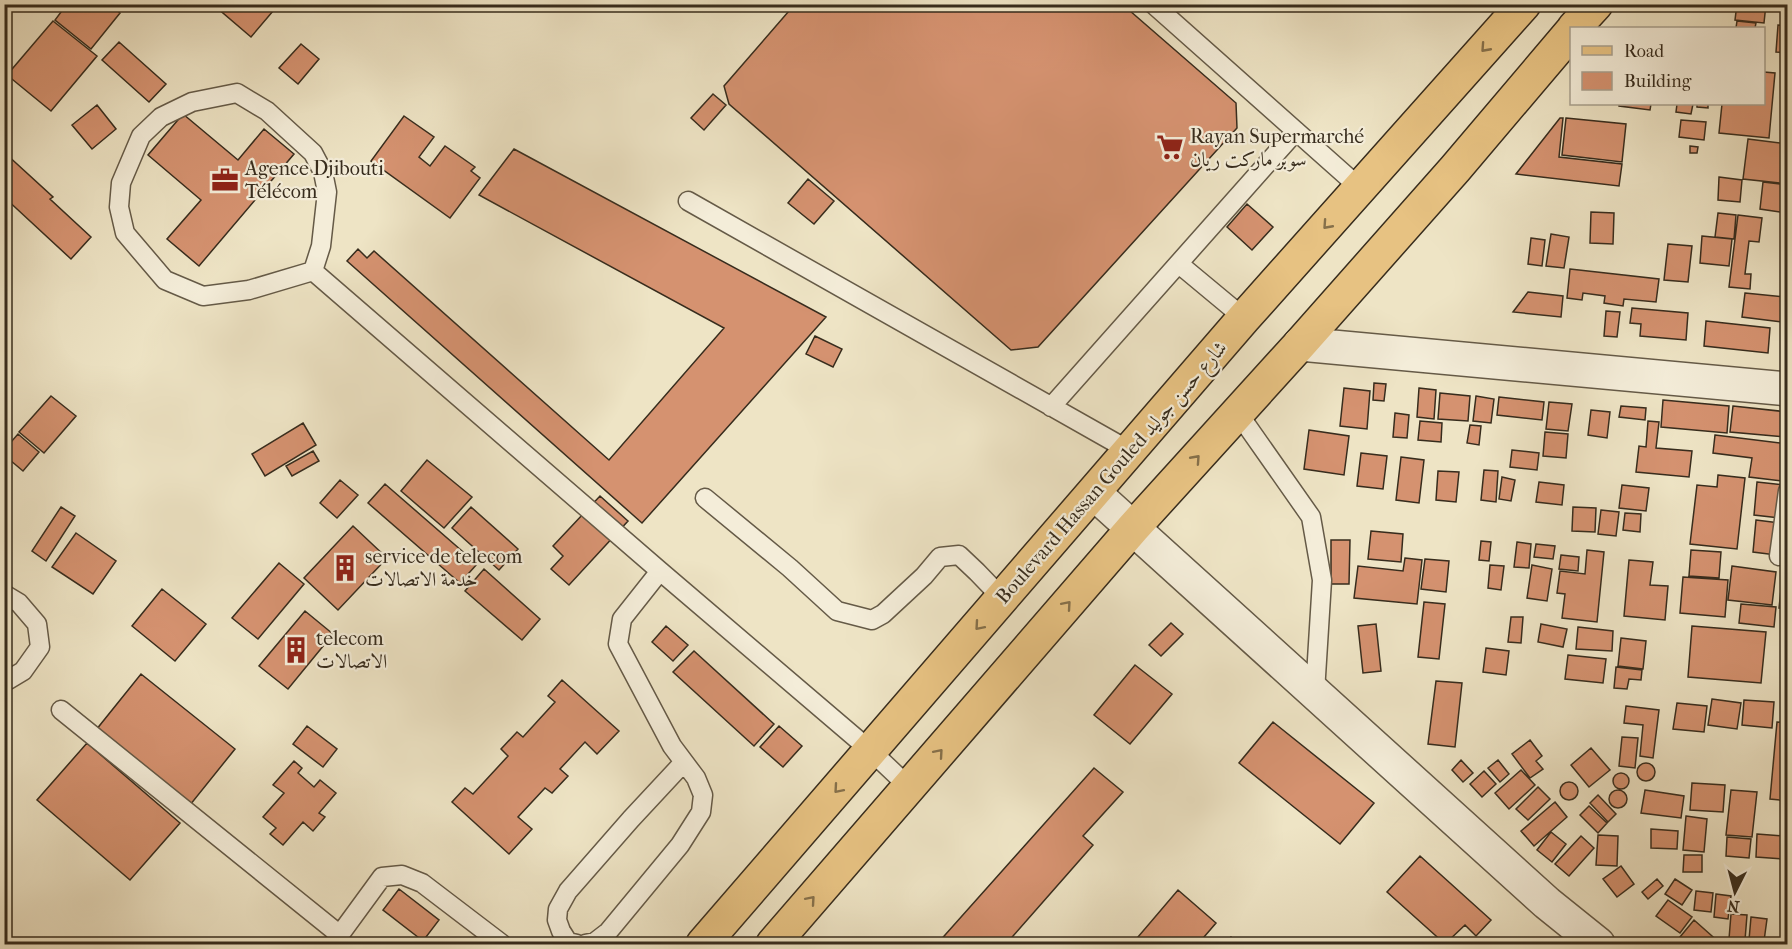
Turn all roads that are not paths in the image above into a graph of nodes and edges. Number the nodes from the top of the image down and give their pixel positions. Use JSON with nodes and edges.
{"nodes":[{"id":1,"x":1153,"y":4,"type":"edge"},
{"id":2,"x":1524,"y":4,"type":"edge"},
{"id":3,"x":1596,"y":4,"type":"edge"},
{"id":4,"x":1576,"y":27,"type":"edge"},
{"id":5,"x":1570,"y":34,"type":"edge"},
{"id":6,"x":1296,"y":131,"type":"junction"},
{"id":7,"x":1360,"y":188,"type":"junction"},
{"id":8,"x":688,"y":201,"type":"dead end"},
{"id":9,"x":1179,"y":264,"type":"junction"},
{"id":10,"x":313,"y":271,"type":"junction"},
{"id":11,"x":1244,"y":318,"type":"junction"},
{"id":12,"x":1300,"y":344,"type":"junction"},
{"id":13,"x":1788,"y":389,"type":"edge"},
{"id":14,"x":1052,"y":407,"type":"junction"},
{"id":15,"x":1238,"y":413,"type":"junction"},
{"id":16,"x":1130,"y":451,"type":"junction"},
{"id":17,"x":1788,"y":491,"type":"edge"},
{"id":18,"x":1094,"y":493,"type":"junction"},
{"id":19,"x":705,"y":498,"type":"dead end"},
{"id":20,"x":1133,"y":528,"type":"junction"},
{"id":21,"x":1779,"y":556,"type":"dead end"},
{"id":22,"x":660,"y":571,"type":"junction"},
{"id":23,"x":4,"y":594,"type":"edge"},
{"id":24,"x":1003,"y":599,"type":"junction"},
{"id":25,"x":4,"y":679,"type":"edge"},
{"id":26,"x":1315,"y":692,"type":"junction"},
{"id":27,"x":61,"y":710,"type":"dead end"},
{"id":28,"x":871,"y":751,"type":"junction"},
{"id":29,"x":684,"y":762,"type":"junction"},
{"id":30,"x":910,"y":788,"type":"junction"},
{"id":31,"x":336,"y":940,"type":"edge"},
{"id":32,"x":502,"y":945,"type":"edge"},
{"id":33,"x":577,"y":945,"type":"edge"},
{"id":34,"x":585,"y":945,"type":"edge"},
{"id":35,"x":703,"y":945,"type":"edge"},
{"id":36,"x":773,"y":945,"type":"edge"},
{"id":37,"x":1598,"y":945,"type":"edge"}],
"edges":[{"from":1,"to":6,"type":"lane"},
{"from":2,"to":7,"type":"main road","name":"Boulevard Hassan Gouled شارع حسن جوليد","one_way":true},
{"from":3,"to":4,"type":"main road"},
{"from":5,"to":12,"type":"main road"},
{"from":6,"to":7,"type":"lane"},
{"from":6,"to":9,"type":"lane"},
{"from":7,"to":11,"type":"main road","name":"Boulevard Hassan Gouled شارع حسن جوليد","one_way":true},
{"from":8,"to":14,"type":"lane"},
{"from":9,"to":11,"type":"lane"},
{"from":9,"to":14,"type":"lane"},
{"from":10,"to":10,"type":"lane"},
{"from":10,"to":22,"type":"lane"},
{"from":11,"to":16,"type":"main road","name":"Boulevard Hassan Gouled شارع حسن جوليد"},
{"from":12,"to":13,"type":"street"},
{"from":12,"to":15,"type":"main road"},
{"from":14,"to":16,"type":"lane"},
{"from":20,"to":15,"type":"main road","one_way":true},
{"from":15,"to":26,"type":"lane"},
{"from":16,"to":18,"type":"main road","name":"Boulevard Hassan Gouled شارع حسن جوليد"},
{"from":17,"to":21,"type":"lane"},
{"from":18,"to":20,"type":"street"},
{"from":18,"to":24,"type":"main road","name":"Boulevard Hassan Gouled شارع حسن جوليد"},
{"from":19,"to":24,"type":"lane"},
{"from":20,"to":26,"type":"street"},
{"from":30,"to":20,"type":"main road","one_way":true},
{"from":22,"to":28,"type":"lane"},
{"from":22,"to":29,"type":"lane"},
{"from":23,"to":25,"type":"lane"},
{"from":24,"to":28,"type":"main road","name":"Boulevard Hassan Gouled شارع حسن جوليد","one_way":true},
{"from":26,"to":37,"type":"street"},
{"from":27,"to":31,"type":"lane"},
{"from":28,"to":30,"type":"lane"},
{"from":28,"to":35,"type":"main road","name":"Boulevard Hassan Gouled شارع حسن جوليد","one_way":true},
{"from":29,"to":33,"type":"lane"},
{"from":29,"to":34,"type":"lane"},
{"from":36,"to":30,"type":"main road","one_way":true},
{"from":31,"to":32,"type":"lane"}]}
